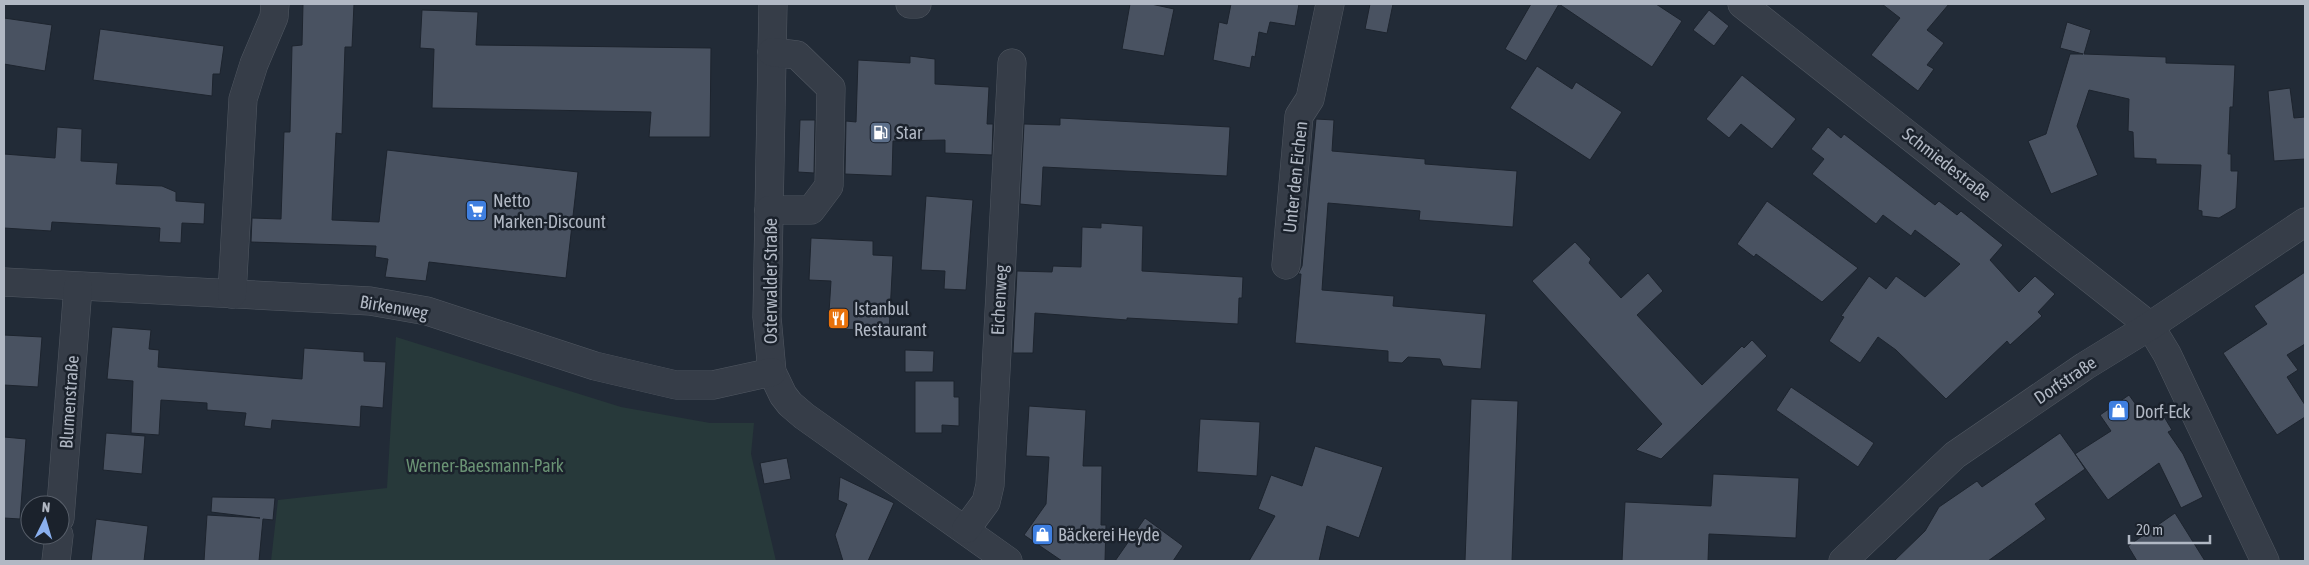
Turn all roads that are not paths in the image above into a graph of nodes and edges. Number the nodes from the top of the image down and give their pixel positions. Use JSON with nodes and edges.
{"nodes":[{"id":1,"x":275,"y":4,"type":"edge"},
{"id":2,"x":773,"y":4,"type":"edge"},
{"id":3,"x":910,"y":4,"type":"edge"},
{"id":4,"x":916,"y":4,"type":"edge"},
{"id":5,"x":1330,"y":4,"type":"edge"},
{"id":6,"x":1742,"y":4,"type":"edge"},
{"id":7,"x":772,"y":52,"type":"junction"},
{"id":8,"x":1012,"y":63,"type":"dead end"},
{"id":9,"x":769,"y":210,"type":"junction"},
{"id":10,"x":2305,"y":222,"type":"edge"},
{"id":11,"x":1286,"y":264,"type":"dead end"},
{"id":12,"x":4,"y":282,"type":"edge"},
{"id":13,"x":78,"y":287,"type":"junction"},
{"id":14,"x":232,"y":294,"type":"junction"},
{"id":15,"x":2150,"y":326,"type":"junction"},
{"id":16,"x":772,"y":372,"type":"junction"},
{"id":17,"x":62,"y":495,"type":"edge"},
{"id":18,"x":966,"y":529,"type":"junction"},
{"id":19,"x":57,"y":545,"type":"edge"},
{"id":20,"x":56,"y":561,"type":"edge"},
{"id":21,"x":1008,"y":561,"type":"edge"},
{"id":22,"x":1843,"y":561,"type":"edge"},
{"id":23,"x":2265,"y":561,"type":"edge"}],
"edges":[{"from":1,"to":14,"type":"street"},
{"from":2,"to":7,"type":"street","name":"Osterwalder Straße"},
{"from":3,"to":4,"type":"street"},
{"from":5,"to":11,"type":"street","name":"Unter den Eichen"},
{"from":6,"to":15,"type":"street","name":"Schmiedestraße"},
{"from":7,"to":9,"type":"street","name":"Osterwalder Straße"},
{"from":7,"to":9,"type":"street"},
{"from":8,"to":18,"type":"street","name":"Eichenweg"},
{"from":9,"to":16,"type":"street","name":"Osterwalder Straße"},
{"from":10,"to":15,"type":"street","name":"Dorfstraße"},
{"from":12,"to":13,"type":"street","name":"Birkenweg"},
{"from":13,"to":14,"type":"street","name":"Birkenweg"},
{"from":13,"to":17,"type":"street","name":"Blumenstraße"},
{"from":14,"to":16,"type":"street","name":"Birkenweg"},
{"from":15,"to":22,"type":"street","name":"Dorfstraße"},
{"from":15,"to":23,"type":"street"},
{"from":16,"to":18,"type":"street","name":"Osterwalder Straße"},
{"from":18,"to":21,"type":"street","name":"Osterwalder Straße"},
{"from":19,"to":20,"type":"street"}]}
